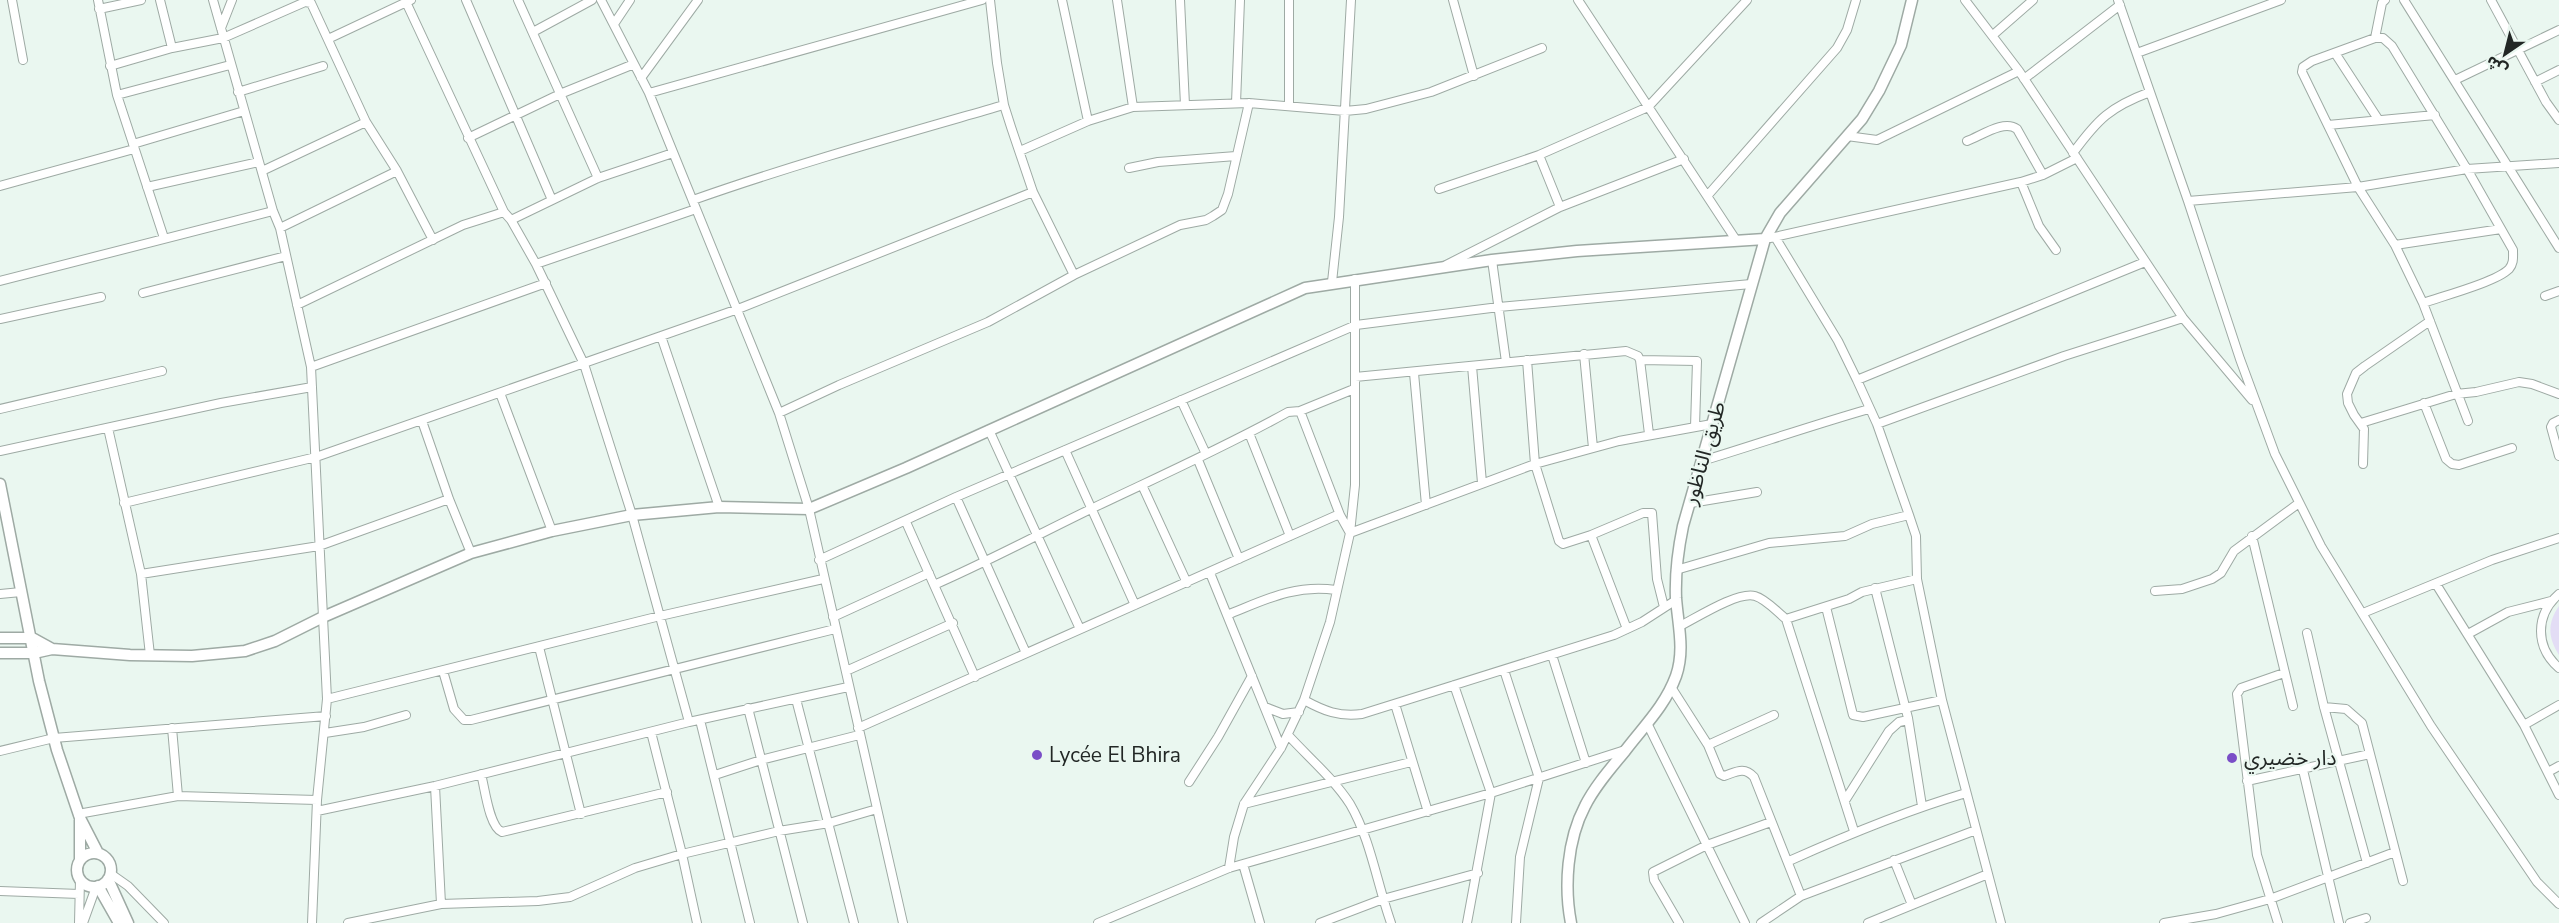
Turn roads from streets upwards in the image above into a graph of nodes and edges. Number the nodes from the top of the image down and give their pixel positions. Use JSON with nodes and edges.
{"nodes":[{"id":1,"x":12,"y":0,"type":"edge"},
{"id":2,"x":141,"y":0,"type":"edge"},
{"id":3,"x":160,"y":0,"type":"edge"},
{"id":4,"x":213,"y":0,"type":"edge"},
{"id":5,"x":232,"y":0,"type":"edge"},
{"id":6,"x":466,"y":0,"type":"edge"},
{"id":7,"x":519,"y":0,"type":"edge"},
{"id":8,"x":592,"y":0,"type":"edge"},
{"id":9,"x":601,"y":0,"type":"edge"},
{"id":10,"x":630,"y":0,"type":"edge"},
{"id":11,"x":698,"y":0,"type":"edge"},
{"id":12,"x":982,"y":0,"type":"edge"},
{"id":13,"x":990,"y":0,"type":"edge"},
{"id":14,"x":1062,"y":0,"type":"edge"},
{"id":15,"x":1117,"y":0,"type":"edge"},
{"id":16,"x":1180,"y":0,"type":"edge"},
{"id":17,"x":1240,"y":0,"type":"edge"},
{"id":18,"x":1289,"y":0,"type":"edge"},
{"id":19,"x":1351,"y":0,"type":"edge"},
{"id":20,"x":1453,"y":0,"type":"edge"},
{"id":21,"x":1578,"y":0,"type":"edge"},
{"id":22,"x":1747,"y":0,"type":"edge"},
{"id":23,"x":1856,"y":0,"type":"edge"},
{"id":24,"x":1912,"y":0,"type":"edge"},
{"id":25,"x":1965,"y":0,"type":"edge"},
{"id":26,"x":2033,"y":0,"type":"edge"},
{"id":27,"x":2280,"y":0,"type":"edge"},
{"id":28,"x":2385,"y":0,"type":"edge"},
{"id":29,"x":2404,"y":0,"type":"edge"},
{"id":30,"x":2492,"y":0,"type":"edge"},
{"id":31,"x":408,"y":1,"type":"edge"},
{"id":32,"x":2119,"y":2,"type":"edge"},
{"id":33,"x":99,"y":4,"type":"edge"},
{"id":34,"x":614,"y":24,"type":"junction"},
{"id":35,"x":221,"y":28,"type":"junction"},
{"id":36,"x":2559,"y":30,"type":"edge"},
{"id":37,"x":533,"y":32,"type":"junction"},
{"id":38,"x":1993,"y":35,"type":"junction"},
{"id":39,"x":223,"y":38,"type":"junction"},
{"id":40,"x":2375,"y":38,"type":"junction"},
{"id":41,"x":328,"y":39,"type":"junction"},
{"id":42,"x":172,"y":48,"type":"junction"},
{"id":43,"x":1542,"y":48,"type":"dead end"},
{"id":44,"x":2517,"y":50,"type":"junction"},
{"id":45,"x":2137,"y":53,"type":"junction"},
{"id":46,"x":2335,"y":53,"type":"junction"},
{"id":47,"x":23,"y":60,"type":"dead end"},
{"id":48,"x":634,"y":64,"type":"junction"},
{"id":49,"x":230,"y":65,"type":"junction"},
{"id":50,"x":110,"y":66,"type":"junction"},
{"id":51,"x":323,"y":66,"type":"dead end"},
{"id":52,"x":2559,"y":70,"type":"edge"},
{"id":53,"x":2021,"y":75,"type":"junction"},
{"id":54,"x":1474,"y":76,"type":"junction"},
{"id":55,"x":641,"y":78,"type":"junction"},
{"id":56,"x":2455,"y":80,"type":"junction"},
{"id":57,"x":2535,"y":82,"type":"junction"},
{"id":58,"x":238,"y":92,"type":"junction"},
{"id":59,"x":2150,"y":92,"type":"junction"},
{"id":60,"x":649,"y":93,"type":"junction"},
{"id":61,"x":560,"y":94,"type":"junction"},
{"id":62,"x":117,"y":95,"type":"junction"},
{"id":63,"x":1236,"y":103,"type":"junction"},
{"id":64,"x":1249,"y":103,"type":"junction"},
{"id":65,"x":1004,"y":105,"type":"junction"},
{"id":66,"x":1185,"y":105,"type":"junction"},
{"id":67,"x":1289,"y":105,"type":"junction"},
{"id":68,"x":1648,"y":107,"type":"junction"},
{"id":69,"x":1133,"y":108,"type":"junction"},
{"id":70,"x":244,"y":111,"type":"junction"},
{"id":71,"x":1345,"y":111,"type":"junction"},
{"id":72,"x":2435,"y":115,"type":"junction"},
{"id":73,"x":516,"y":116,"type":"junction"},
{"id":74,"x":2378,"y":119,"type":"junction"},
{"id":75,"x":2559,"y":120,"type":"edge"},
{"id":76,"x":1088,"y":121,"type":"junction"},
{"id":77,"x":366,"y":122,"type":"junction"},
{"id":78,"x":2328,"y":125,"type":"junction"},
{"id":79,"x":1847,"y":136,"type":"junction"},
{"id":80,"x":468,"y":138,"type":"junction"},
{"id":81,"x":1967,"y":141,"type":"dead end"},
{"id":82,"x":134,"y":146,"type":"junction"},
{"id":83,"x":1020,"y":151,"type":"junction"},
{"id":84,"x":673,"y":153,"type":"junction"},
{"id":85,"x":1539,"y":155,"type":"junction"},
{"id":86,"x":1236,"y":156,"type":"junction"},
{"id":87,"x":2075,"y":156,"type":"junction"},
{"id":88,"x":1684,"y":159,"type":"junction"},
{"id":89,"x":2559,"y":163,"type":"edge"},
{"id":90,"x":261,"y":166,"type":"junction"},
{"id":91,"x":2508,"y":166,"type":"junction"},
{"id":92,"x":1130,"y":168,"type":"dead end"},
{"id":93,"x":2467,"y":169,"type":"junction"},
{"id":94,"x":397,"y":171,"type":"junction"},
{"id":95,"x":2043,"y":175,"type":"junction"},
{"id":96,"x":598,"y":178,"type":"junction"},
{"id":97,"x":2021,"y":182,"type":"junction"},
{"id":98,"x":0,"y":186,"type":"edge"},
{"id":99,"x":147,"y":187,"type":"junction"},
{"id":100,"x":2358,"y":187,"type":"junction"},
{"id":101,"x":1439,"y":189,"type":"dead end"},
{"id":102,"x":1033,"y":192,"type":"junction"},
{"id":103,"x":1708,"y":195,"type":"junction"},
{"id":104,"x":552,"y":200,"type":"junction"},
{"id":105,"x":693,"y":200,"type":"junction"},
{"id":106,"x":2188,"y":201,"type":"junction"},
{"id":107,"x":1560,"y":207,"type":"junction"},
{"id":108,"x":696,"y":209,"type":"junction"},
{"id":109,"x":273,"y":212,"type":"junction"},
{"id":110,"x":504,"y":212,"type":"junction"},
{"id":111,"x":511,"y":220,"type":"junction"},
{"id":112,"x":280,"y":228,"type":"junction"},
{"id":113,"x":2501,"y":229,"type":"junction"},
{"id":114,"x":164,"y":238,"type":"junction"},
{"id":115,"x":1770,"y":238,"type":"junction"},
{"id":116,"x":433,"y":240,"type":"junction"},
{"id":117,"x":1736,"y":240,"type":"junction"},
{"id":118,"x":2395,"y":245,"type":"junction"},
{"id":119,"x":2559,"y":248,"type":"edge"},
{"id":120,"x":2056,"y":250,"type":"dead end"},
{"id":121,"x":286,"y":256,"type":"junction"},
{"id":122,"x":1492,"y":260,"type":"junction"},
{"id":123,"x":2145,"y":262,"type":"junction"},
{"id":124,"x":536,"y":264,"type":"junction"},
{"id":125,"x":1441,"y":268,"type":"junction"},
{"id":126,"x":1074,"y":275,"type":"junction"},
{"id":127,"x":1355,"y":279,"type":"junction"},
{"id":128,"x":0,"y":281,"type":"edge"},
{"id":129,"x":1332,"y":282,"type":"junction"},
{"id":130,"x":546,"y":283,"type":"junction"},
{"id":131,"x":1751,"y":284,"type":"junction"},
{"id":132,"x":2559,"y":291,"type":"edge"},
{"id":133,"x":143,"y":293,"type":"dead end"},
{"id":134,"x":2546,"y":296,"type":"dead end"},
{"id":135,"x":102,"y":297,"type":"dead end"},
{"id":136,"x":2423,"y":303,"type":"junction"},
{"id":137,"x":297,"y":305,"type":"junction"},
{"id":138,"x":1499,"y":307,"type":"junction"},
{"id":139,"x":738,"y":309,"type":"junction"},
{"id":140,"x":2183,"y":318,"type":"junction"},
{"id":141,"x":0,"y":319,"type":"edge"},
{"id":142,"x":2430,"y":321,"type":"junction"},
{"id":143,"x":1356,"y":325,"type":"junction"},
{"id":144,"x":661,"y":336,"type":"junction"},
{"id":145,"x":1584,"y":354,"type":"junction"},
{"id":146,"x":2240,"y":359,"type":"junction"},
{"id":147,"x":1527,"y":360,"type":"junction"},
{"id":148,"x":1640,"y":360,"type":"junction"},
{"id":149,"x":1506,"y":362,"type":"junction"},
{"id":150,"x":584,"y":364,"type":"junction"},
{"id":151,"x":1472,"y":366,"type":"junction"},
{"id":152,"x":311,"y":367,"type":"junction"},
{"id":153,"x":2225,"y":368,"type":"junction"},
{"id":154,"x":162,"y":371,"type":"dead end"},
{"id":155,"x":1414,"y":373,"type":"junction"},
{"id":156,"x":1355,"y":377,"type":"junction"},
{"id":157,"x":1857,"y":380,"type":"junction"},
{"id":158,"x":312,"y":387,"type":"junction"},
{"id":159,"x":1354,"y":390,"type":"junction"},
{"id":160,"x":500,"y":393,"type":"junction"},
{"id":161,"x":2456,"y":394,"type":"junction"},
{"id":162,"x":2559,"y":394,"type":"edge"},
{"id":163,"x":1181,"y":400,"type":"junction"},
{"id":164,"x":2424,"y":403,"type":"junction"},
{"id":165,"x":2256,"y":405,"type":"junction"},
{"id":166,"x":0,"y":409,"type":"edge"},
{"id":167,"x":1869,"y":409,"type":"junction"},
{"id":168,"x":1300,"y":411,"type":"junction"},
{"id":169,"x":779,"y":413,"type":"junction"},
{"id":170,"x":2559,"y":420,"type":"edge"},
{"id":171,"x":422,"y":421,"type":"junction"},
{"id":172,"x":2468,"y":421,"type":"dead end"},
{"id":173,"x":2361,"y":423,"type":"junction"},
{"id":174,"x":1712,"y":424,"type":"junction"},
{"id":175,"x":1877,"y":424,"type":"junction"},
{"id":176,"x":1695,"y":427,"type":"junction"},
{"id":177,"x":108,"y":428,"type":"junction"},
{"id":178,"x":989,"y":430,"type":"junction"},
{"id":179,"x":1249,"y":434,"type":"junction"},
{"id":180,"x":1649,"y":434,"type":"junction"},
{"id":181,"x":1593,"y":448,"type":"junction"},
{"id":182,"x":2512,"y":448,"type":"dead end"},
{"id":183,"x":1065,"y":450,"type":"junction"},
{"id":184,"x":0,"y":451,"type":"edge"},
{"id":185,"x":2559,"y":456,"type":"edge"},
{"id":186,"x":316,"y":457,"type":"junction"},
{"id":187,"x":1202,"y":457,"type":"junction"},
{"id":188,"x":1702,"y":461,"type":"junction"},
{"id":189,"x":1536,"y":464,"type":"junction"},
{"id":190,"x":2363,"y":464,"type":"dead end"},
{"id":191,"x":1007,"y":474,"type":"junction"},
{"id":192,"x":1482,"y":483,"type":"junction"},
{"id":193,"x":0,"y":484,"type":"edge"},
{"id":194,"x":1142,"y":485,"type":"junction"},
{"id":195,"x":1757,"y":492,"type":"dead end"},
{"id":196,"x":956,"y":496,"type":"junction"},
{"id":197,"x":449,"y":499,"type":"junction"},
{"id":198,"x":124,"y":503,"type":"junction"},
{"id":199,"x":1691,"y":503,"type":"junction"},
{"id":200,"x":2299,"y":503,"type":"junction"},
{"id":201,"x":1426,"y":505,"type":"junction"},
{"id":202,"x":719,"y":507,"type":"junction"},
{"id":203,"x":1092,"y":508,"type":"junction"},
{"id":204,"x":809,"y":509,"type":"junction"},
{"id":205,"x":632,"y":515,"type":"junction"},
{"id":206,"x":1340,"y":515,"type":"junction"},
{"id":207,"x":1909,"y":515,"type":"junction"},
{"id":208,"x":4,"y":522,"type":"edge"},
{"id":209,"x":906,"y":522,"type":"junction"},
{"id":210,"x":552,"y":531,"type":"junction"},
{"id":211,"x":1350,"y":533,"type":"junction"},
{"id":212,"x":1591,"y":535,"type":"junction"},
{"id":213,"x":1039,"y":536,"type":"junction"},
{"id":214,"x":1290,"y":536,"type":"junction"},
{"id":215,"x":2253,"y":536,"type":"junction"},
{"id":216,"x":2559,"y":538,"type":"edge"},
{"id":217,"x":319,"y":546,"type":"junction"},
{"id":218,"x":471,"y":553,"type":"junction"},
{"id":219,"x":819,"y":560,"type":"junction"},
{"id":220,"x":1239,"y":560,"type":"junction"},
{"id":221,"x":987,"y":562,"type":"junction"},
{"id":222,"x":1676,"y":570,"type":"junction"},
{"id":223,"x":929,"y":573,"type":"junction"},
{"id":224,"x":1210,"y":573,"type":"junction"},
{"id":225,"x":141,"y":574,"type":"junction"},
{"id":226,"x":823,"y":579,"type":"junction"},
{"id":227,"x":1917,"y":579,"type":"junction"},
{"id":228,"x":1186,"y":583,"type":"junction"},
{"id":229,"x":2436,"y":584,"type":"junction"},
{"id":230,"x":934,"y":585,"type":"junction"},
{"id":231,"x":1875,"y":588,"type":"junction"},
{"id":232,"x":1336,"y":590,"type":"junction"},
{"id":233,"x":2156,"y":591,"type":"dead end"},
{"id":234,"x":21,"y":592,"type":"junction"},
{"id":235,"x":0,"y":594,"type":"edge"},
{"id":236,"x":2559,"y":594,"type":"edge"},
{"id":237,"x":1677,"y":600,"type":"junction"},
{"id":238,"x":2551,"y":601,"type":"junction"},
{"id":239,"x":1136,"y":605,"type":"junction"},
{"id":240,"x":1664,"y":607,"type":"junction"},
{"id":241,"x":1826,"y":607,"type":"junction"},
{"id":242,"x":2364,"y":613,"type":"junction"},
{"id":243,"x":1227,"y":615,"type":"junction"},
{"id":244,"x":660,"y":616,"type":"junction"},
{"id":245,"x":323,"y":617,"type":"junction"},
{"id":246,"x":833,"y":617,"type":"junction"},
{"id":247,"x":1786,"y":619,"type":"junction"},
{"id":248,"x":953,"y":623,"type":"junction"},
{"id":249,"x":1680,"y":626,"type":"junction"},
{"id":250,"x":835,"y":629,"type":"junction"},
{"id":251,"x":1080,"y":629,"type":"junction"},
{"id":252,"x":1627,"y":629,"type":"junction"},
{"id":253,"x":2307,"y":633,"type":"dead end"},
{"id":254,"x":2468,"y":633,"type":"junction"},
{"id":255,"x":0,"y":638,"type":"edge"},
{"id":256,"x":32,"y":638,"type":"junction"},
{"id":257,"x":539,"y":647,"type":"junction"},
{"id":258,"x":52,"y":649,"type":"junction"},
{"id":259,"x":0,"y":653,"type":"edge"},
{"id":260,"x":34,"y":653,"type":"junction"},
{"id":261,"x":1026,"y":653,"type":"junction"},
{"id":262,"x":150,"y":655,"type":"junction"},
{"id":263,"x":1552,"y":655,"type":"junction"},
{"id":264,"x":675,"y":668,"type":"junction"},
{"id":265,"x":2559,"y":668,"type":"edge"},
{"id":266,"x":1504,"y":670,"type":"junction"},
{"id":267,"x":443,"y":671,"type":"junction"},
{"id":268,"x":846,"y":671,"type":"junction"},
{"id":269,"x":2284,"y":673,"type":"junction"},
{"id":270,"x":975,"y":676,"type":"junction"},
{"id":271,"x":1252,"y":676,"type":"junction"},
{"id":272,"x":1454,"y":685,"type":"junction"},
{"id":273,"x":848,"y":687,"type":"junction"},
{"id":274,"x":1671,"y":687,"type":"junction"},
{"id":275,"x":327,"y":699,"type":"junction"},
{"id":276,"x":796,"y":699,"type":"junction"},
{"id":277,"x":1304,"y":700,"type":"junction"},
{"id":278,"x":1942,"y":700,"type":"junction"},
{"id":279,"x":554,"y":701,"type":"junction"},
{"id":280,"x":1395,"y":704,"type":"junction"},
{"id":281,"x":2559,"y":705,"type":"edge"},
{"id":282,"x":2293,"y":706,"type":"dead end"},
{"id":283,"x":1265,"y":707,"type":"junction"},
{"id":284,"x":2324,"y":707,"type":"junction"},
{"id":285,"x":748,"y":708,"type":"junction"},
{"id":286,"x":1905,"y":709,"type":"junction"},
{"id":287,"x":1299,"y":712,"type":"junction"},
{"id":288,"x":1774,"y":715,"type":"dead end"},
{"id":289,"x":326,"y":716,"type":"junction"},
{"id":290,"x":406,"y":716,"type":"dead end"},
{"id":291,"x":700,"y":720,"type":"junction"},
{"id":292,"x":1908,"y":720,"type":"junction"},
{"id":293,"x":689,"y":722,"type":"junction"},
{"id":294,"x":1648,"y":725,"type":"junction"},
{"id":295,"x":2524,"y":725,"type":"junction"},
{"id":296,"x":172,"y":728,"type":"junction"},
{"id":297,"x":651,"y":732,"type":"junction"},
{"id":298,"x":858,"y":732,"type":"junction"},
{"id":299,"x":325,"y":733,"type":"junction"},
{"id":300,"x":1288,"y":735,"type":"junction"},
{"id":301,"x":54,"y":738,"type":"junction"},
{"id":302,"x":1708,"y":745,"type":"junction"},
{"id":303,"x":809,"y":747,"type":"junction"},
{"id":304,"x":1281,"y":748,"type":"junction"},
{"id":305,"x":1625,"y":750,"type":"junction"},
{"id":306,"x":0,"y":751,"type":"edge"},
{"id":307,"x":565,"y":752,"type":"junction"},
{"id":308,"x":2370,"y":754,"type":"junction"},
{"id":309,"x":761,"y":760,"type":"junction"},
{"id":310,"x":1411,"y":762,"type":"junction"},
{"id":311,"x":2339,"y":762,"type":"junction"},
{"id":312,"x":1586,"y":763,"type":"junction"},
{"id":313,"x":2559,"y":766,"type":"edge"},
{"id":314,"x":2303,"y":770,"type":"junction"},
{"id":315,"x":2548,"y":772,"type":"junction"},
{"id":316,"x":482,"y":774,"type":"junction"},
{"id":317,"x":715,"y":775,"type":"junction"},
{"id":318,"x":1539,"y":778,"type":"junction"},
{"id":319,"x":2247,"y":781,"type":"junction"},
{"id":320,"x":1190,"y":782,"type":"dead end"},
{"id":321,"x":1331,"y":782,"type":"junction"},
{"id":322,"x":435,"y":786,"type":"junction"},
{"id":323,"x":667,"y":792,"type":"junction"},
{"id":324,"x":1491,"y":793,"type":"junction"},
{"id":325,"x":1966,"y":793,"type":"junction"},
{"id":326,"x":2559,"y":795,"type":"edge"},
{"id":327,"x":178,"y":796,"type":"junction"},
{"id":328,"x":1846,"y":799,"type":"junction"},
{"id":329,"x":317,"y":800,"type":"junction"},
{"id":330,"x":1244,"y":804,"type":"junction"},
{"id":331,"x":1922,"y":806,"type":"junction"},
{"id":332,"x":877,"y":808,"type":"junction"},
{"id":333,"x":317,"y":811,"type":"junction"},
{"id":334,"x":1428,"y":812,"type":"junction"},
{"id":335,"x":581,"y":814,"type":"junction"},
{"id":336,"x":79,"y":816,"type":"junction"},
{"id":337,"x":1771,"y":822,"type":"junction"},
{"id":338,"x":829,"y":823,"type":"junction"},
{"id":339,"x":1363,"y":829,"type":"junction"},
{"id":340,"x":1976,"y":830,"type":"junction"},
{"id":341,"x":779,"y":831,"type":"junction"},
{"id":342,"x":1854,"y":831,"type":"junction"},
{"id":343,"x":730,"y":843,"type":"junction"},
{"id":344,"x":1707,"y":845,"type":"junction"},
{"id":345,"x":2395,"y":852,"type":"junction"},
{"id":346,"x":99,"y":853,"type":"junction"},
{"id":347,"x":682,"y":854,"type":"junction"},
{"id":348,"x":80,"y":859,"type":"junction"},
{"id":349,"x":1894,"y":860,"type":"junction"},
{"id":350,"x":1789,"y":861,"type":"junction"},
{"id":351,"x":2367,"y":863,"type":"junction"},
{"id":352,"x":1243,"y":864,"type":"junction"},
{"id":353,"x":1229,"y":868,"type":"junction"},
{"id":354,"x":1478,"y":873,"type":"junction"},
{"id":355,"x":1988,"y":874,"type":"junction"},
{"id":356,"x":110,"y":877,"type":"junction"},
{"id":357,"x":2329,"y":878,"type":"junction"},
{"id":358,"x":80,"y":880,"type":"junction"},
{"id":359,"x":2403,"y":880,"type":"dead end"},
{"id":360,"x":97,"y":887,"type":"junction"},
{"id":361,"x":0,"y":891,"type":"edge"},
{"id":362,"x":79,"y":894,"type":"junction"},
{"id":363,"x":1802,"y":896,"type":"junction"},
{"id":364,"x":2270,"y":898,"type":"junction"},
{"id":365,"x":1383,"y":899,"type":"junction"},
{"id":366,"x":441,"y":904,"type":"junction"},
{"id":367,"x":2559,"y":904,"type":"edge"},
{"id":368,"x":1912,"y":905,"type":"junction"},
{"id":369,"x":388,"y":918,"type":"edge"},
{"id":370,"x":2217,"y":918,"type":"edge"},
{"id":371,"x":2366,"y":918,"type":"dead end"},
{"id":372,"x":1102,"y":922,"type":"edge"},
{"id":373,"x":79,"y":923,"type":"edge"},
{"id":374,"x":83,"y":923,"type":"edge"},
{"id":375,"x":119,"y":923,"type":"edge"},
{"id":376,"x":128,"y":923,"type":"edge"},
{"id":377,"x":164,"y":923,"type":"edge"},
{"id":378,"x":312,"y":923,"type":"edge"},
{"id":379,"x":348,"y":923,"type":"edge"},
{"id":380,"x":697,"y":923,"type":"edge"},
{"id":381,"x":750,"y":923,"type":"edge"},
{"id":382,"x":803,"y":923,"type":"edge"},
{"id":383,"x":854,"y":923,"type":"edge"},
{"id":384,"x":903,"y":923,"type":"edge"},
{"id":385,"x":1260,"y":923,"type":"edge"},
{"id":386,"x":1320,"y":923,"type":"edge"},
{"id":387,"x":1391,"y":923,"type":"edge"},
{"id":388,"x":1467,"y":923,"type":"edge"},
{"id":389,"x":1516,"y":923,"type":"edge"},
{"id":390,"x":1571,"y":923,"type":"edge"},
{"id":391,"x":1679,"y":923,"type":"edge"},
{"id":392,"x":1745,"y":923,"type":"edge"},
{"id":393,"x":1761,"y":923,"type":"edge"},
{"id":394,"x":1868,"y":923,"type":"edge"},
{"id":395,"x":2001,"y":923,"type":"edge"},
{"id":396,"x":2165,"y":923,"type":"edge"},
{"id":397,"x":2278,"y":923,"type":"edge"},
{"id":398,"x":2339,"y":923,"type":"edge"},
{"id":399,"x":2350,"y":923,"type":"edge"}],
"edges":[{"from":1,"to":47,"type":"street"},
{"from":2,"to":33,"type":"street"},
{"from":3,"to":42,"type":"street"},
{"from":4,"to":35,"type":"street"},
{"from":5,"to":35,"type":"street"},
{"from":6,"to":73,"type":"street"},
{"from":7,"to":37,"type":"street"},
{"from":8,"to":37,"type":"street"},
{"from":9,"to":34,"type":"street"},
{"from":10,"to":34,"type":"street"},
{"from":11,"to":55,"type":"street"},
{"from":12,"to":60,"type":"street"},
{"from":13,"to":65,"type":"street"},
{"from":14,"to":76,"type":"street"},
{"from":15,"to":69,"type":"street"},
{"from":16,"to":66,"type":"street"},
{"from":17,"to":63,"type":"street"},
{"from":18,"to":67,"type":"street"},
{"from":19,"to":71,"type":"street"},
{"from":20,"to":54,"type":"street"},
{"from":21,"to":68,"type":"street"},
{"from":22,"to":68,"type":"street"},
{"from":23,"to":103,"type":"street"},
{"from":24,"to":79,"type":"street","name":"طريق الناظور"},
{"from":25,"to":38,"type":"street"},
{"from":26,"to":38,"type":"street"},
{"from":27,"to":45,"type":"street"},
{"from":28,"to":40,"type":"street"},
{"from":29,"to":56,"type":"street"},
{"from":30,"to":44,"type":"street"},
{"from":31,"to":41,"type":"street"},
{"from":31,"to":80,"type":"street"},
{"from":32,"to":45,"type":"street"},
{"from":32,"to":53,"type":"street"},
{"from":33,"to":50,"type":"street"},
{"from":34,"to":48,"type":"street"},
{"from":35,"to":39,"type":"street"},
{"from":36,"to":44,"type":"street"},
{"from":37,"to":61,"type":"street"},
{"from":38,"to":53,"type":"street"},
{"from":39,"to":41,"type":"street"},
{"from":39,"to":42,"type":"street"},
{"from":39,"to":49,"type":"street"},
{"from":40,"to":46,"type":"street"},
{"from":40,"to":72,"type":"street"},
{"from":41,"to":77,"type":"street"},
{"from":42,"to":50,"type":"street"},
{"from":43,"to":54,"type":"street"},
{"from":44,"to":56,"type":"street"},
{"from":44,"to":57,"type":"street"},
{"from":45,"to":59,"type":"street"},
{"from":46,"to":74,"type":"street"},
{"from":46,"to":78,"type":"street"},
{"from":48,"to":55,"type":"street"},
{"from":48,"to":61,"type":"street"},
{"from":49,"to":58,"type":"street"},
{"from":49,"to":62,"type":"street"},
{"from":50,"to":62,"type":"street"},
{"from":51,"to":58,"type":"street"},
{"from":52,"to":57,"type":"street"},
{"from":53,"to":79,"type":"street"},
{"from":53,"to":87,"type":"street"},
{"from":54,"to":71,"type":"street"},
{"from":55,"to":60,"type":"street"},
{"from":56,"to":91,"type":"street"},
{"from":57,"to":75,"type":"street"},
{"from":58,"to":70,"type":"street"},
{"from":59,"to":87,"type":"street"},
{"from":59,"to":106,"type":"street"},
{"from":60,"to":84,"type":"street"},
{"from":61,"to":73,"type":"street"},
{"from":61,"to":96,"type":"street"},
{"from":62,"to":82,"type":"street"},
{"from":63,"to":64,"type":"street"},
{"from":63,"to":66,"type":"street"},
{"from":64,"to":67,"type":"street"},
{"from":64,"to":86,"type":"street"},
{"from":65,"to":83,"type":"street"},
{"from":65,"to":105,"type":"street"},
{"from":66,"to":69,"type":"street"},
{"from":67,"to":71,"type":"street"},
{"from":68,"to":85,"type":"street"},
{"from":68,"to":88,"type":"street"},
{"from":69,"to":76,"type":"street"},
{"from":70,"to":82,"type":"street"},
{"from":70,"to":90,"type":"street"},
{"from":71,"to":129,"type":"street"},
{"from":72,"to":74,"type":"street"},
{"from":72,"to":93,"type":"street"},
{"from":73,"to":80,"type":"street"},
{"from":73,"to":104,"type":"street"},
{"from":74,"to":78,"type":"street"},
{"from":76,"to":83,"type":"street"},
{"from":77,"to":90,"type":"street"},
{"from":77,"to":94,"type":"street"},
{"from":78,"to":100,"type":"street"},
{"from":79,"to":115,"type":"street","name":"طريق الناظور"},
{"from":80,"to":110,"type":"street"},
{"from":81,"to":95,"type":"street"},
{"from":82,"to":98,"type":"street"},
{"from":82,"to":99,"type":"street"},
{"from":83,"to":102,"type":"street"},
{"from":84,"to":96,"type":"street"},
{"from":84,"to":105,"type":"street"},
{"from":85,"to":101,"type":"street"},
{"from":85,"to":107,"type":"street"},
{"from":86,"to":92,"type":"street"},
{"from":86,"to":126,"type":"street"},
{"from":87,"to":95,"type":"street"},
{"from":87,"to":123,"type":"street"},
{"from":88,"to":103,"type":"street"},
{"from":88,"to":107,"type":"street"},
{"from":89,"to":91,"type":"street"},
{"from":90,"to":99,"type":"street"},
{"from":90,"to":109,"type":"street"},
{"from":91,"to":93,"type":"street"},
{"from":91,"to":119,"type":"street"},
{"from":93,"to":100,"type":"street"},
{"from":93,"to":113,"type":"street"},
{"from":94,"to":112,"type":"street"},
{"from":94,"to":116,"type":"street"},
{"from":95,"to":97,"type":"street"},
{"from":96,"to":104,"type":"street"},
{"from":97,"to":115,"type":"street"},
{"from":97,"to":120,"type":"street"},
{"from":99,"to":114,"type":"street"},
{"from":100,"to":106,"type":"street"},
{"from":100,"to":118,"type":"street"},
{"from":102,"to":126,"type":"street"},
{"from":102,"to":139,"type":"street"},
{"from":103,"to":117,"type":"street"},
{"from":104,"to":111,"type":"street"},
{"from":105,"to":108,"type":"street"},
{"from":106,"to":146,"type":"street"},
{"from":107,"to":125,"type":"street"},
{"from":108,"to":124,"type":"street"},
{"from":108,"to":139,"type":"street"},
{"from":109,"to":112,"type":"street"},
{"from":109,"to":114,"type":"street"},
{"from":110,"to":111,"type":"street"},
{"from":110,"to":116,"type":"street"},
{"from":111,"to":124,"type":"street"},
{"from":112,"to":121,"type":"street"},
{"from":113,"to":118,"type":"street"},
{"from":113,"to":136,"type":"street"},
{"from":114,"to":128,"type":"street"},
{"from":115,"to":117,"type":"street"},
{"from":115,"to":131,"type":"street","name":"طريق الناظور"},
{"from":115,"to":157,"type":"street"},
{"from":116,"to":137,"type":"street"},
{"from":117,"to":122,"type":"street"},
{"from":118,"to":136,"type":"street"},
{"from":121,"to":133,"type":"street"},
{"from":121,"to":137,"type":"street"},
{"from":122,"to":125,"type":"street"},
{"from":122,"to":138,"type":"street"},
{"from":123,"to":140,"type":"street"},
{"from":123,"to":157,"type":"street"},
{"from":124,"to":130,"type":"street"},
{"from":125,"to":127,"type":"street"},
{"from":126,"to":169,"type":"street"},
{"from":127,"to":129,"type":"street"},
{"from":127,"to":143,"type":"street"},
{"from":129,"to":178,"type":"street"},
{"from":130,"to":150,"type":"street"},
{"from":130,"to":152,"type":"street"},
{"from":131,"to":138,"type":"street"},
{"from":131,"to":174,"type":"street","name":"طريق الناظور"},
{"from":132,"to":134,"type":"street"},
{"from":135,"to":141,"type":"street"},
{"from":136,"to":142,"type":"street"},
{"from":137,"to":152,"type":"street"},
{"from":138,"to":143,"type":"street"},
{"from":138,"to":149,"type":"street"},
{"from":139,"to":144,"type":"street"},
{"from":139,"to":169,"type":"street"},
{"from":140,"to":153,"type":"street"},
{"from":140,"to":175,"type":"street"},
{"from":142,"to":161,"type":"street"},
{"from":142,"to":173,"type":"street"},
{"from":143,"to":156,"type":"street"},
{"from":143,"to":163,"type":"street"},
{"from":144,"to":150,"type":"street"},
{"from":144,"to":202,"type":"street"},
{"from":145,"to":147,"type":"street"},
{"from":145,"to":148,"type":"street"},
{"from":145,"to":181,"type":"street"},
{"from":146,"to":153,"type":"street"},
{"from":146,"to":165,"type":"street"},
{"from":147,"to":149,"type":"street"},
{"from":147,"to":189,"type":"street"},
{"from":148,"to":176,"type":"street"},
{"from":148,"to":180,"type":"street"},
{"from":149,"to":151,"type":"street"},
{"from":150,"to":160,"type":"street"},
{"from":150,"to":205,"type":"street"},
{"from":151,"to":155,"type":"street"},
{"from":151,"to":192,"type":"street"},
{"from":152,"to":158,"type":"street"},
{"from":153,"to":165,"type":"street"},
{"from":154,"to":166,"type":"street"},
{"from":155,"to":156,"type":"street"},
{"from":155,"to":201,"type":"street"},
{"from":156,"to":159,"type":"street"},
{"from":157,"to":167,"type":"street"},
{"from":158,"to":177,"type":"street"},
{"from":158,"to":186,"type":"street"},
{"from":159,"to":168,"type":"street"},
{"from":159,"to":211,"type":"street"},
{"from":160,"to":171,"type":"street"},
{"from":160,"to":210,"type":"street"},
{"from":161,"to":162,"type":"street"},
{"from":161,"to":164,"type":"street"},
{"from":161,"to":172,"type":"street"},
{"from":163,"to":183,"type":"street"},
{"from":163,"to":187,"type":"street"},
{"from":164,"to":173,"type":"street"},
{"from":164,"to":182,"type":"street"},
{"from":165,"to":200,"type":"street"},
{"from":167,"to":175,"type":"street"},
{"from":167,"to":188,"type":"street"},
{"from":168,"to":179,"type":"street"},
{"from":168,"to":206,"type":"street"},
{"from":169,"to":204,"type":"street"},
{"from":170,"to":185,"type":"street"},
{"from":171,"to":186,"type":"street"},
{"from":171,"to":197,"type":"street"},
{"from":173,"to":190,"type":"street"},
{"from":174,"to":176,"type":"street"},
{"from":174,"to":188,"type":"street","name":"طريق الناظور"},
{"from":175,"to":207,"type":"street"},
{"from":176,"to":180,"type":"street"},
{"from":177,"to":184,"type":"street"},
{"from":177,"to":198,"type":"street"},
{"from":178,"to":191,"type":"street"},
{"from":178,"to":204,"type":"street"},
{"from":179,"to":187,"type":"street"},
{"from":179,"to":214,"type":"street"},
{"from":180,"to":181,"type":"street"},
{"from":181,"to":189,"type":"street"},
{"from":183,"to":191,"type":"street"},
{"from":183,"to":203,"type":"street"},
{"from":186,"to":198,"type":"street"},
{"from":186,"to":217,"type":"street"},
{"from":187,"to":194,"type":"street"},
{"from":187,"to":220,"type":"street"},
{"from":188,"to":199,"type":"street","name":"طريق الناظور"},
{"from":189,"to":192,"type":"street"},
{"from":189,"to":212,"type":"street"},
{"from":191,"to":196,"type":"street"},
{"from":191,"to":213,"type":"street"},
{"from":192,"to":201,"type":"street"},
{"from":193,"to":208,"type":"street"},
{"from":194,"to":203,"type":"street"},
{"from":194,"to":228,"type":"street"},
{"from":195,"to":199,"type":"street"},
{"from":196,"to":209,"type":"street"},
{"from":196,"to":221,"type":"street"},
{"from":197,"to":217,"type":"street"},
{"from":197,"to":218,"type":"street"},
{"from":198,"to":225,"type":"street"},
{"from":199,"to":222,"type":"street","name":"طريق الناظور"},
{"from":200,"to":215,"type":"street"},
{"from":200,"to":242,"type":"street"},
{"from":201,"to":211,"type":"street"},
{"from":202,"to":204,"type":"street"},
{"from":202,"to":205,"type":"street"},
{"from":203,"to":213,"type":"street"},
{"from":203,"to":239,"type":"street"},
{"from":204,"to":219,"type":"street"},
{"from":205,"to":210,"type":"street"},
{"from":205,"to":244,"type":"street"},
{"from":206,"to":211,"type":"street"},
{"from":206,"to":214,"type":"street"},
{"from":207,"to":222,"type":"street"},
{"from":207,"to":227,"type":"street"},
{"from":208,"to":234,"type":"street"},
{"from":209,"to":219,"type":"street"},
{"from":209,"to":223,"type":"street"},
{"from":210,"to":218,"type":"street"},
{"from":211,"to":232,"type":"street"},
{"from":212,"to":240,"type":"street"},
{"from":212,"to":252,"type":"street"},
{"from":213,"to":221,"type":"street"},
{"from":213,"to":251,"type":"street"},
{"from":214,"to":220,"type":"street"},
{"from":215,"to":233,"type":"street"},
{"from":215,"to":269,"type":"street"},
{"from":216,"to":229,"type":"street"},
{"from":217,"to":225,"type":"street"},
{"from":217,"to":245,"type":"street"},
{"from":218,"to":245,"type":"street"},
{"from":219,"to":226,"type":"street"},
{"from":220,"to":224,"type":"street"},
{"from":221,"to":230,"type":"street"},
{"from":221,"to":261,"type":"street"},
{"from":222,"to":237,"type":"street","name":"طريق الناظور"},
{"from":223,"to":230,"type":"street"},
{"from":223,"to":246,"type":"street"},
{"from":224,"to":228,"type":"street"},
{"from":224,"to":243,"type":"street"},
{"from":225,"to":262,"type":"street"},
{"from":226,"to":244,"type":"street"},
{"from":226,"to":246,"type":"street"},
{"from":227,"to":231,"type":"street"},
{"from":227,"to":278,"type":"street"},
{"from":228,"to":239,"type":"street"},
{"from":229,"to":242,"type":"street"},
{"from":229,"to":254,"type":"street"},
{"from":230,"to":248,"type":"street"},
{"from":231,"to":241,"type":"street"},
{"from":231,"to":286,"type":"street"},
{"from":232,"to":243,"type":"street"},
{"from":232,"to":277,"type":"street"},
{"from":234,"to":235,"type":"street"},
{"from":234,"to":256,"type":"street"},
{"from":236,"to":238,"type":"street"},
{"from":237,"to":240,"type":"street"},
{"from":237,"to":249,"type":"street","name":"طريق الناظور"},
{"from":238,"to":254,"type":"street"},
{"from":238,"to":265,"type":"street"},
{"from":239,"to":251,"type":"street"},
{"from":240,"to":252,"type":"street"},
{"from":241,"to":247,"type":"street"},
{"from":241,"to":286,"type":"street"},
{"from":242,"to":367,"type":"street"},
{"from":243,"to":271,"type":"street"},
{"from":244,"to":257,"type":"street"},
{"from":244,"to":264,"type":"street"},
{"from":245,"to":262,"type":"street"},
{"from":245,"to":275,"type":"street"},
{"from":246,"to":250,"type":"street"},
{"from":247,"to":249,"type":"street"},
{"from":247,"to":328,"type":"street"},
{"from":248,"to":268,"type":"street"},
{"from":248,"to":270,"type":"street"},
{"from":249,"to":274,"type":"street","name":"طريق الناظور"},
{"from":250,"to":264,"type":"street"},
{"from":250,"to":268,"type":"street"},
{"from":251,"to":261,"type":"street"},
{"from":252,"to":263,"type":"street"},
{"from":253,"to":284,"type":"street"},
{"from":254,"to":295,"type":"street"},
{"from":255,"to":256,"type":"street"},
{"from":256,"to":258,"type":"street"},
{"from":256,"to":260,"type":"street"},
{"from":257,"to":267,"type":"street"},
{"from":257,"to":279,"type":"street"},
{"from":258,"to":260,"type":"street"},
{"from":258,"to":262,"type":"street"},
{"from":259,"to":260,"type":"street"},
{"from":260,"to":301,"type":"street"},
{"from":261,"to":270,"type":"street"},
{"from":263,"to":266,"type":"street"},
{"from":263,"to":312,"type":"street"},
{"from":264,"to":279,"type":"street"},
{"from":264,"to":293,"type":"street"},
{"from":266,"to":272,"type":"street"},
{"from":266,"to":318,"type":"street"},
{"from":267,"to":275,"type":"street"},
{"from":267,"to":279,"type":"street"},
{"from":268,"to":273,"type":"street"},
{"from":269,"to":282,"type":"street"},
{"from":269,"to":319,"type":"street"},
{"from":270,"to":298,"type":"street"},
{"from":271,"to":283,"type":"street"},
{"from":271,"to":320,"type":"street"},
{"from":272,"to":280,"type":"street"},
{"from":272,"to":324,"type":"street"},
{"from":273,"to":276,"type":"street"},
{"from":273,"to":298,"type":"street"},
{"from":274,"to":294,"type":"street","name":"طريق الناظور"},
{"from":274,"to":302,"type":"street"},
{"from":275,"to":289,"type":"street"},
{"from":276,"to":285,"type":"street"},
{"from":276,"to":303,"type":"street"},
{"from":277,"to":280,"type":"street"},
{"from":277,"to":287,"type":"street"},
{"from":278,"to":286,"type":"street"},
{"from":278,"to":325,"type":"street"},
{"from":279,"to":307,"type":"street"},
{"from":280,"to":310,"type":"street"},
{"from":281,"to":295,"type":"street"},
{"from":283,"to":287,"type":"street"},
{"from":283,"to":304,"type":"street"},
{"from":284,"to":308,"type":"street"},
{"from":284,"to":311,"type":"street"},
{"from":285,"to":291,"type":"street"},
{"from":285,"to":309,"type":"street"},
{"from":286,"to":292,"type":"street"},
{"from":287,"to":300,"type":"street"},
{"from":288,"to":302,"type":"street"},
{"from":289,"to":296,"type":"street"},
{"from":289,"to":299,"type":"street"},
{"from":290,"to":299,"type":"street"},
{"from":291,"to":293,"type":"street"},
{"from":291,"to":317,"type":"street"},
{"from":292,"to":328,"type":"street"},
{"from":292,"to":331,"type":"street"},
{"from":293,"to":297,"type":"street"},
{"from":294,"to":305,"type":"street","name":"طريق الناظور"},
{"from":294,"to":344,"type":"street"},
{"from":295,"to":315,"type":"street"},
{"from":296,"to":301,"type":"street"},
{"from":296,"to":327,"type":"street"},
{"from":297,"to":307,"type":"street"},
{"from":297,"to":323,"type":"street"},
{"from":298,"to":303,"type":"street"},
{"from":298,"to":332,"type":"street"},
{"from":299,"to":329,"type":"street"},
{"from":300,"to":304,"type":"street"},
{"from":300,"to":321,"type":"street"},
{"from":301,"to":306,"type":"street"},
{"from":301,"to":336,"type":"street"},
{"from":302,"to":337,"type":"street"},
{"from":303,"to":309,"type":"street"},
{"from":303,"to":338,"type":"street"},
{"from":304,"to":330,"type":"street"},
{"from":305,"to":312,"type":"street"},
{"from":305,"to":390,"type":"street","name":"طريق الناظور"},
{"from":307,"to":316,"type":"street"},
{"from":307,"to":335,"type":"street"},
{"from":308,"to":311,"type":"street"},
{"from":308,"to":345,"type":"street"},
{"from":309,"to":317,"type":"street"},
{"from":309,"to":341,"type":"street"},
{"from":310,"to":321,"type":"street"},
{"from":310,"to":334,"type":"street"},
{"from":311,"to":314,"type":"street"},
{"from":311,"to":351,"type":"street"},
{"from":312,"to":318,"type":"street"},
{"from":313,"to":315,"type":"street"},
{"from":314,"to":319,"type":"street"},
{"from":314,"to":357,"type":"street"},
{"from":315,"to":326,"type":"street"},
{"from":316,"to":322,"type":"street"},
{"from":316,"to":335,"type":"street"},
{"from":317,"to":343,"type":"street"},
{"from":318,"to":324,"type":"street"},
{"from":318,"to":389,"type":"street"},
{"from":319,"to":364,"type":"street"},
{"from":321,"to":330,"type":"street"},
{"from":321,"to":339,"type":"street"},
{"from":322,"to":333,"type":"street"},
{"from":322,"to":366,"type":"street"},
{"from":323,"to":335,"type":"street"},
{"from":323,"to":347,"type":"street"},
{"from":324,"to":334,"type":"street"},
{"from":324,"to":354,"type":"street"},
{"from":325,"to":331,"type":"street"},
{"from":325,"to":340,"type":"street"},
{"from":327,"to":329,"type":"street"},
{"from":327,"to":336,"type":"street"},
{"from":328,"to":342,"type":"street"},
{"from":329,"to":333,"type":"street"},
{"from":330,"to":353,"type":"street"},
{"from":331,"to":342,"type":"street"},
{"from":332,"to":338,"type":"street"},
{"from":332,"to":384,"type":"street"},
{"from":333,"to":378,"type":"street"},
{"from":334,"to":339,"type":"street"},
{"from":336,"to":346,"type":"street"},
{"from":336,"to":348,"type":"street"},
{"from":337,"to":344,"type":"street"},
{"from":337,"to":350,"type":"street"},
{"from":338,"to":341,"type":"street"},
{"from":338,"to":383,"type":"street"},
{"from":339,"to":352,"type":"street"},
{"from":339,"to":365,"type":"street"},
{"from":340,"to":349,"type":"street"},
{"from":340,"to":355,"type":"street"},
{"from":341,"to":343,"type":"street"},
{"from":341,"to":382,"type":"street"},
{"from":342,"to":350,"type":"street"},
{"from":343,"to":347,"type":"street"},
{"from":343,"to":381,"type":"street"},
{"from":344,"to":391,"type":"street"},
{"from":344,"to":392,"type":"street"},
{"from":345,"to":351,"type":"street"},
{"from":345,"to":359,"type":"street"},
{"from":346,"to":348,"type":"street"},
{"from":346,"to":356,"type":"street"},
{"from":347,"to":366,"type":"street"},
{"from":347,"to":380,"type":"street"},
{"from":348,"to":358,"type":"street"},
{"from":349,"to":363,"type":"street"},
{"from":349,"to":368,"type":"street"},
{"from":350,"to":363,"type":"street"},
{"from":351,"to":357,"type":"street"},
{"from":352,"to":353,"type":"street"},
{"from":352,"to":385,"type":"street"},
{"from":353,"to":372,"type":"street"},
{"from":354,"to":365,"type":"street"},
{"from":354,"to":388,"type":"street"},
{"from":355,"to":368,"type":"street"},
{"from":355,"to":395,"type":"street"},
{"from":356,"to":360,"type":"street"},
{"from":356,"to":376,"type":"street"},
{"from":356,"to":377,"type":"street"},
{"from":357,"to":364,"type":"street"},
{"from":357,"to":398,"type":"street"},
{"from":358,"to":360,"type":"street"},
{"from":358,"to":362,"type":"street"},
{"from":360,"to":374,"type":"street"},
{"from":360,"to":375,"type":"street"},
{"from":361,"to":362,"type":"street"},
{"from":362,"to":373,"type":"street"},
{"from":363,"to":393,"type":"street"},
{"from":364,"to":370,"type":"street"},
{"from":364,"to":397,"type":"street"},
{"from":365,"to":386,"type":"street"},
{"from":365,"to":387,"type":"street"},
{"from":366,"to":369,"type":"street"},
{"from":368,"to":394,"type":"street"},
{"from":369,"to":379,"type":"street"},
{"from":370,"to":396,"type":"street"},
{"from":371,"to":399,"type":"street"}]}
